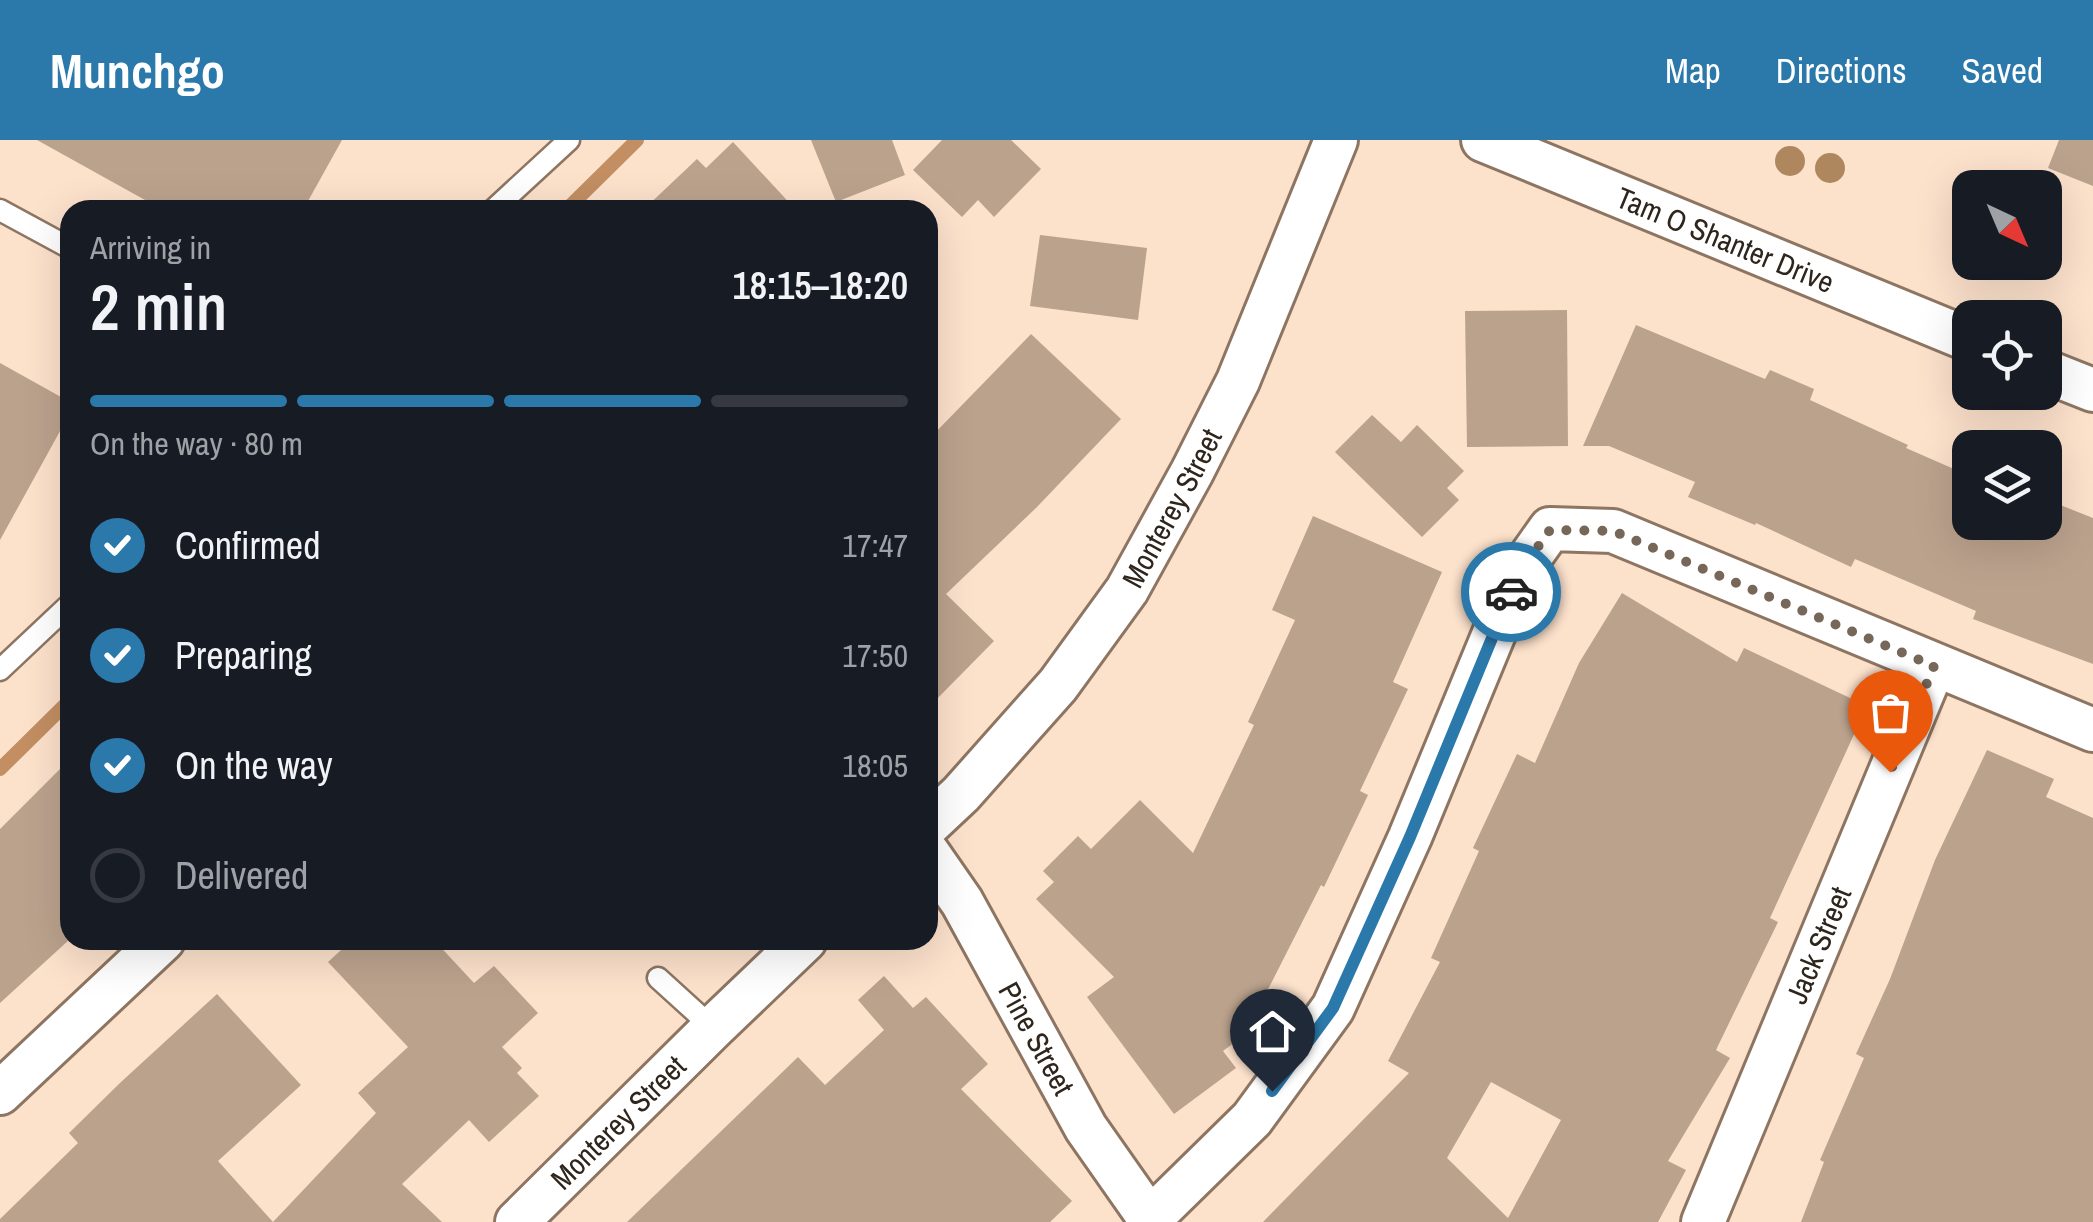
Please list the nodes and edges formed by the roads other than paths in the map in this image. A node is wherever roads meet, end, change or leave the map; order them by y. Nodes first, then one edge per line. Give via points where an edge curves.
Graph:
1 (569, 140) edge
2 (1336, 140) edge
3 (1483, 140) edge
4 (504, 200) edge
5 (0, 210) edge
6 (60, 243) edge
7 (1952, 333) edge
8 (2062, 378) edge
9 (2093, 390) edge
10 (60, 613) edge
11 (1934, 666) junction
12 (0, 670) edge
13 (2093, 730) edge
14 (938, 815) edge
15 (938, 867) edge
16 (152, 950) edge
17 (795, 950) edge
18 (658, 978) dead end
19 (713, 1028) junction
20 (0, 1093) edge
21 (1150, 1221) edge
22 (517, 1222) edge
23 (1704, 1222) edge

1 - 4 lane
2 - 14 street, Monterey Street via 1238,381 1127,590 1058,685
3 - 7 street, Tam O Shanter Drive
5 - 6 lane
8 - 9 street
10 - 12 lane
11 - 13 street
11 - 21 street via 1613,531 1550,530 1519,573 1333,1008 1252,1118
11 - 23 street, Jack Street
15 - 21 street, Pine Street via 1086,1128
16 - 20 street
17 - 19 street, Monterey Street
18 - 19 lane
19 - 22 street, Monterey Street

